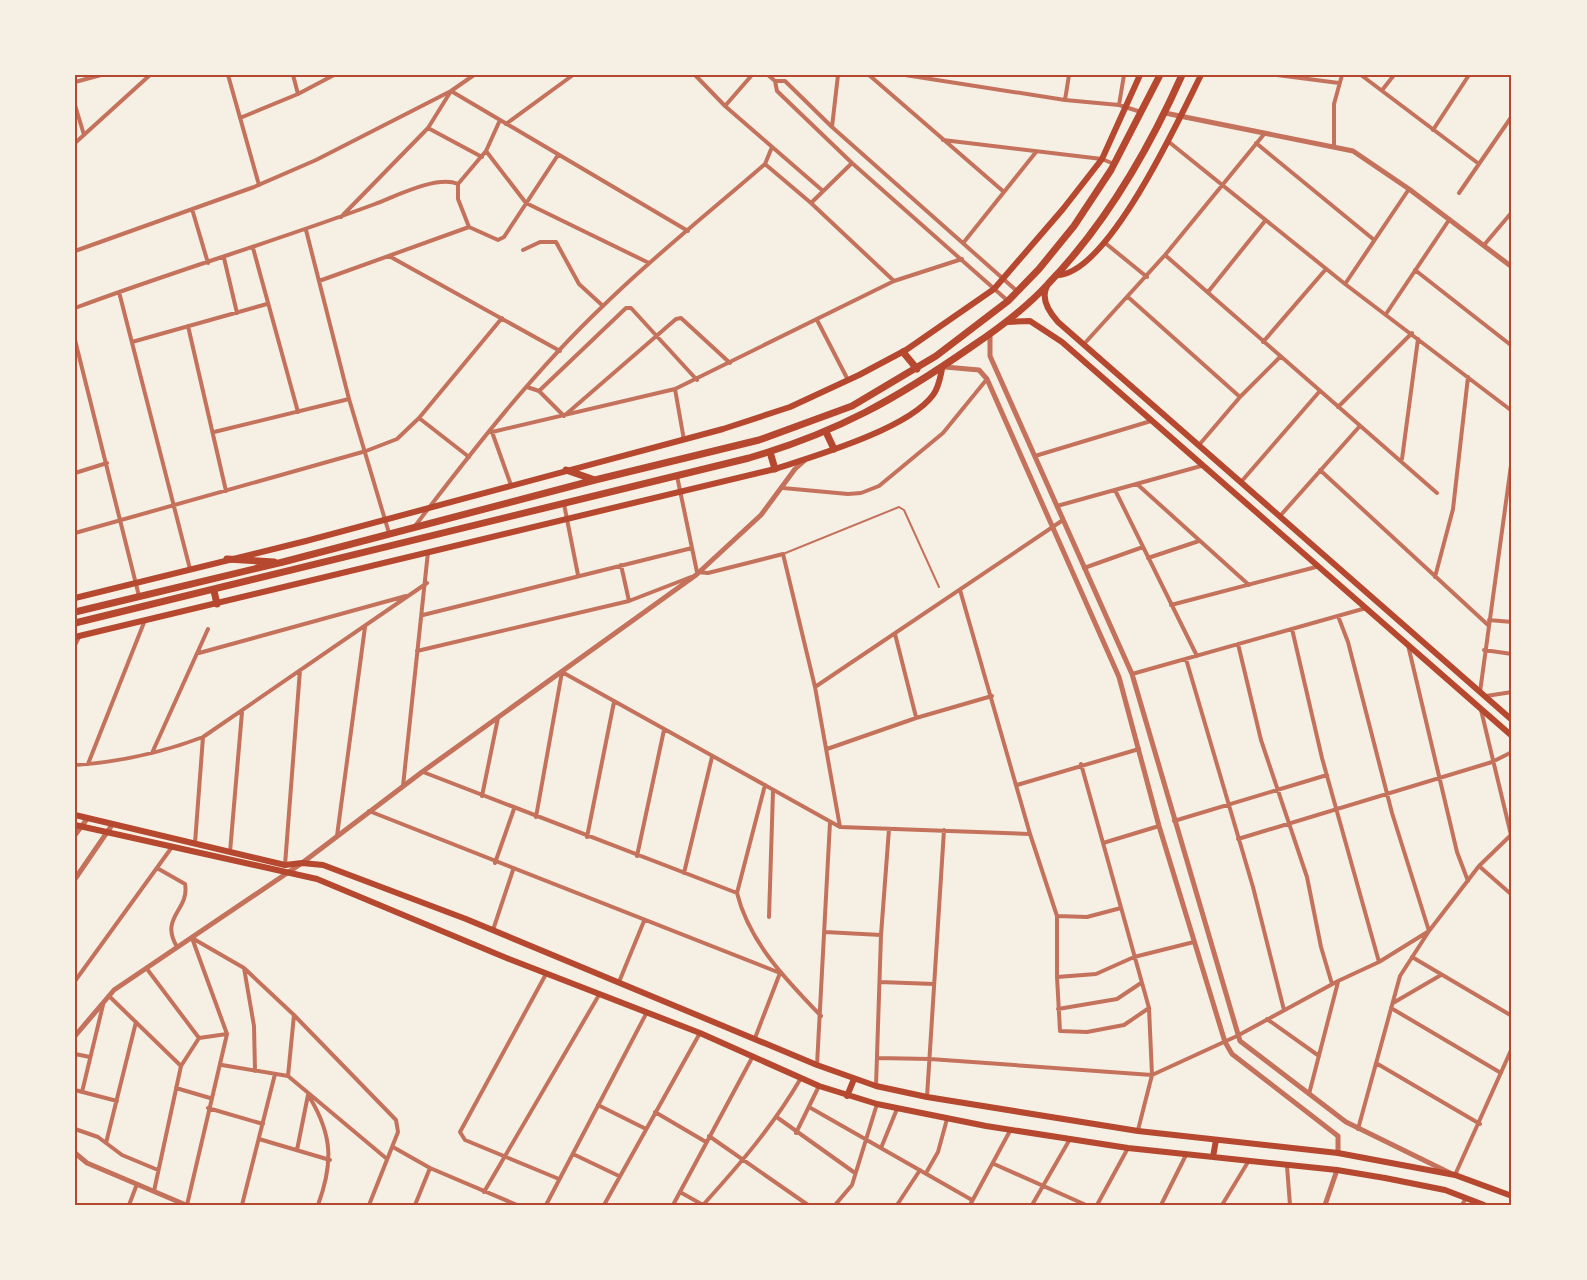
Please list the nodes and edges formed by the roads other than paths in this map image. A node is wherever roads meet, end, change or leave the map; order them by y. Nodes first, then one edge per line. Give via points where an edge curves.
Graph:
1 (101, 75) edge
2 (150, 75) edge
3 (228, 75) edge
4 (293, 75) edge
5 (334, 75) edge
6 (474, 75) edge
7 (573, 75) edge
8 (695, 75) edge
9 (752, 75) edge
10 (768, 75) edge
11 (778, 75) edge
12 (838, 75) edge
13 (869, 75) edge
14 (905, 75) edge
15 (1069, 75) edge
16 (1125, 75) edge
17 (1140, 75) edge
18 (1160, 75) edge
19 (1182, 75) edge
20 (1201, 75) edge
21 (1278, 75) edge
22 (1342, 75) edge
23 (1361, 75) edge
24 (1394, 75) edge
25 (1469, 75) edge
26 (775, 81) junction
27 (75, 82) edge
28 (1339, 83) junction
29 (1383, 89) junction
30 (451, 91) junction
31 (298, 94) junction
32 (1065, 100) junction
33 (75, 105) edge
34 (1119, 105) junction
35 (725, 106) junction
36 (1127, 107) junction
37 (1143, 112) junction
38 (1165, 114) junction
39 (1180, 117) junction
40 (1512, 117) edge
41 (240, 118) junction
42 (500, 120) junction
43 (506, 124) junction
44 (832, 127) junction
45 (428, 128) junction
46 (1432, 130) junction
47 (1265, 133) junction
48 (84, 135) junction
49 (943, 140) junction
50 (1169, 141) junction
51 (75, 143) edge
52 (1256, 143) junction
53 (1334, 145) junction
54 (772, 147) junction
55 (486, 151) junction
56 (1036, 151) junction
57 (558, 154) junction
58 (482, 157) junction
59 (1102, 159) junction
60 (852, 163) junction
61 (765, 164) junction
62 (1115, 164) junction
63 (1479, 164) junction
64 (458, 184) junction
65 (259, 185) junction
66 (1221, 185) junction
67 (1409, 189) junction
68 (824, 191) junction
69 (1004, 192) junction
70 (1459, 193) dead end
71 (526, 203) junction
72 (811, 203) junction
73 (192, 209) junction
74 (1512, 212) edge
75 (341, 217) junction
76 (1449, 219) junction
77 (1265, 221) junction
78 (469, 227) junction
79 (306, 230) junction
80 (688, 231) junction
81 (1373, 240) junction
82 (964, 242) junction
83 (1104, 242) junction
84 (1484, 245) junction
85 (253, 248) junction
86 (523, 250) dead end
87 (75, 251) edge
88 (1165, 255) junction
89 (389, 256) junction
90 (224, 258) junction
91 (962, 259) junction
92 (208, 263) junction
93 (649, 263) junction
94 (1512, 267) edge
95 (1326, 269) junction
96 (1415, 270) junction
97 (1056, 275) junction
98 (1147, 277) junction
99 (1004, 279) junction
100 (319, 281) junction
101 (894, 281) junction
102 (1345, 284) junction
103 (1047, 285) junction
104 (994, 289) junction
105 (119, 292) junction
106 (1018, 292) junction
107 (1208, 292) junction
108 (1128, 297) junction
109 (1008, 301) junction
110 (267, 304) junction
111 (603, 306) junction
112 (75, 309) edge
113 (237, 313) junction
114 (1386, 314) junction
115 (502, 318) junction
116 (817, 320) junction
117 (1004, 323) junction
118 (188, 326) junction
119 (1412, 333) junction
120 (990, 335) junction
121 (658, 336) junction
122 (1418, 339) junction
123 (75, 340) edge
124 (132, 342) junction
125 (1263, 342) junction
126 (1084, 344) junction
127 (1512, 345) edge
128 (560, 351) junction
129 (903, 352) junction
130 (1280, 357) junction
131 (730, 363) junction
132 (943, 368) junction
133 (917, 369) junction
134 (1468, 377) junction
135 (987, 379) junction
136 (697, 380) junction
137 (848, 380) junction
138 (527, 387) junction
139 (675, 389) junction
140 (539, 391) junction
141 (1319, 392) junction
142 (1240, 397) junction
143 (349, 399) junction
144 (1154, 406) junction
145 (1338, 407) junction
146 (1512, 411) edge
147 (298, 412) junction
148 (1145, 414) junction
149 (564, 416) junction
150 (419, 418) junction
151 (1153, 421) junction
152 (1359, 427) junction
153 (214, 432) junction
154 (492, 432) junction
155 (826, 432) junction
156 (780, 434) junction
157 (684, 440) junction
158 (759, 440) junction
159 (1199, 445) junction
160 (784, 448) junction
161 (834, 449) junction
162 (366, 451) junction
163 (767, 453) junction
164 (1034, 456) junction
165 (469, 457) junction
166 (1512, 458) edge
167 (807, 459) junction
168 (1402, 460) junction
169 (107, 463) junction
170 (1201, 466) junction
171 (775, 469) junction
172 (566, 470) junction
173 (1320, 470) junction
174 (75, 473) edge
175 (677, 476) junction
176 (595, 480) junction
177 (1241, 482) junction
178 (1137, 484) junction
179 (511, 485) junction
180 (783, 488) junction
181 (1115, 490) junction
182 (226, 491) junction
183 (680, 492) junction
184 (1437, 493) dead end
185 (1255, 494) junction
186 (1243, 503) junction
187 (564, 504) junction
188 (175, 505) junction
189 (1057, 506) junction
190 (430, 507) junction
191 (1280, 516) junction
192 (384, 520) junction
193 (567, 520) junction
194 (1063, 520) junction
195 (121, 521) junction
196 (415, 526) junction
197 (1053, 527) junction
198 (75, 533) edge
199 (389, 534) junction
200 (1200, 541) junction
201 (1143, 547) junction
202 (692, 548) junction
203 (428, 552) junction
204 (783, 554) junction
205 (1148, 558) junction
206 (227, 559) junction
207 (282, 562) junction
208 (621, 565) junction
209 (1316, 567) junction
210 (190, 568) junction
211 (1084, 568) junction
212 (697, 574) junction
213 (578, 575) junction
214 (1435, 577) junction
215 (136, 583) junction
216 (427, 583) junction
217 (1249, 585) junction
218 (939, 587) dead end
219 (960, 590) junction
220 (214, 591) junction
221 (411, 594) junction
222 (140, 597) junction
223 (75, 598) edge
224 (629, 601) junction
225 (217, 604) junction
226 (1171, 605) junction
227 (1366, 608) junction
228 (75, 612) edge
229 (423, 615) junction
230 (1338, 616) junction
231 (91, 619) junction
232 (146, 620) junction
233 (1512, 622) edge
234 (75, 623) edge
235 (1488, 623) junction
236 (365, 626) junction
237 (208, 629) dead end
238 (1292, 629) junction
239 (76, 634) edge
240 (895, 634) junction
241 (1238, 644) junction
242 (1408, 644) junction
243 (75, 645) edge
244 (1484, 650) junction
245 (417, 651) junction
246 (198, 653) junction
247 (1512, 654) edge
248 (1197, 656) junction
249 (1186, 659) junction
250 (300, 670) junction
251 (561, 672) junction
252 (1132, 674) junction
253 (815, 687) junction
254 (1512, 692) edge
255 (1482, 694) junction
256 (992, 696) junction
257 (614, 702) junction
258 (1480, 709) junction
259 (242, 711) junction
260 (498, 717) junction
261 (916, 718) junction
262 (1512, 720) edge
263 (664, 730) junction
264 (1512, 736) edge
265 (203, 737) junction
266 (827, 749) junction
267 (1138, 749) junction
268 (1512, 752) edge
269 (151, 754) junction
270 (712, 757) junction
271 (1492, 762) junction
272 (88, 764) junction
273 (1081, 764) junction
274 (75, 765) edge
275 (422, 772) junction
276 (1327, 775) junction
277 (1441, 779) junction
278 (1017, 784) junction
279 (765, 785) junction
280 (403, 786) junction
281 (1276, 789) junction
282 (773, 791) junction
283 (1387, 794) junction
284 (482, 796) junction
285 (1227, 805) junction
286 (514, 809) junction
287 (1336, 809) junction
288 (369, 812) junction
289 (75, 815) edge
290 (536, 817) junction
291 (87, 819) junction
292 (1173, 821) junction
293 (830, 822) junction
294 (1288, 824) junction
295 (112, 825) junction
296 (78, 826) edge
297 (1159, 826) junction
298 (840, 827) junction
299 (889, 829) junction
300 (944, 830) junction
301 (108, 833) junction
302 (1030, 834) junction
303 (1511, 834) edge
304 (75, 835) edge
305 (337, 836) junction
306 (587, 837) junction
307 (1238, 839) junction
308 (1103, 843) junction
309 (195, 844) junction
310 (172, 847) junction
311 (230, 852) junction
312 (637, 856) junction
313 (302, 863) junction
314 (495, 863) junction
315 (1479, 866) junction
316 (157, 868) junction
317 (285, 869) junction
318 (513, 870) junction
319 (684, 873) junction
320 (75, 879) edge
321 (1468, 881) junction
322 (737, 893) junction
323 (1512, 895) edge
324 (1121, 908) junction
325 (1058, 916) junction
326 (769, 917) dead end
327 (644, 921) junction
328 (493, 930) junction
329 (1429, 931) junction
330 (825, 932) junction
331 (881, 935) junction
332 (192, 938) junction
333 (1195, 942) junction
334 (178, 948) junction
335 (1134, 957) junction
336 (1412, 957) junction
337 (1379, 962) junction
338 (244, 968) junction
339 (147, 969) junction
340 (546, 973) junction
341 (780, 973) junction
342 (77, 974) edge
343 (1442, 974) junction
344 (1057, 977) junction
345 (75, 981) edge
346 (1338, 981) junction
347 (619, 982) junction
348 (880, 982) junction
349 (1141, 983) junction
350 (934, 984) junction
351 (1332, 984) junction
352 (600, 994) junction
353 (110, 996) junction
354 (103, 1003) junction
355 (1392, 1006) junction
356 (1149, 1008) junction
357 (1058, 1009) junction
358 (1284, 1010) junction
359 (646, 1012) junction
360 (294, 1014) junction
361 (1511, 1014) edge
362 (821, 1016) junction
363 (1267, 1019) junction
364 (136, 1022) junction
365 (700, 1033) junction
366 (227, 1034) junction
367 (75, 1036) edge
368 (1237, 1036) junction
369 (199, 1038) junction
370 (755, 1038) junction
371 (1225, 1042) junction
372 (1512, 1048) edge
373 (75, 1054) edge
374 (753, 1056) junction
375 (1319, 1056) junction
376 (90, 1057) junction
377 (878, 1058) junction
378 (930, 1059) junction
379 (1376, 1063) junction
380 (222, 1065) junction
381 (817, 1065) junction
382 (181, 1066) junction
383 (255, 1071) junction
384 (1502, 1073) junction
385 (275, 1074) junction
386 (1152, 1075) junction
387 (288, 1076) junction
388 (801, 1078) junction
389 (854, 1079) junction
390 (819, 1086) junction
391 (876, 1086) junction
392 (176, 1088) junction
393 (75, 1090) edge
394 (82, 1092) junction
395 (1309, 1094) junction
396 (308, 1095) junction
397 (848, 1096) junction
398 (927, 1097) junction
399 (210, 1098) junction
400 (117, 1101) junction
401 (877, 1104) junction
402 (598, 1105) junction
403 (809, 1107) junction
404 (208, 1108) junction
405 (897, 1108) junction
406 (655, 1112) junction
407 (778, 1118) junction
408 (947, 1118) junction
409 (263, 1124) junction
410 (1480, 1124) junction
411 (75, 1129) edge
412 (646, 1129) junction
413 (1011, 1129) junction
414 (1358, 1129) junction
415 (1138, 1131) junction
416 (796, 1133) junction
417 (709, 1136) junction
418 (259, 1139) junction
419 (1070, 1139) junction
420 (866, 1140) junction
421 (1216, 1140) junction
422 (706, 1142) junction
423 (106, 1143) junction
424 (393, 1147) junction
425 (881, 1148) junction
426 (1128, 1148) junction
427 (297, 1150) junction
428 (75, 1153) edge
429 (573, 1154) junction
430 (1187, 1154) junction
431 (1338, 1154) junction
432 (506, 1155) junction
433 (1213, 1157) junction
434 (387, 1159) junction
435 (744, 1159) junction
436 (330, 1160) junction
437 (1248, 1162) junction
438 (994, 1164) junction
439 (1287, 1166) junction
440 (430, 1168) junction
441 (158, 1170) junction
442 (920, 1170) junction
443 (1337, 1170) junction
444 (855, 1173) junction
445 (926, 1173) junction
446 (1455, 1175) junction
447 (620, 1176) junction
448 (560, 1179) junction
449 (137, 1184) junction
450 (1042, 1186) junction
451 (154, 1191) junction
452 (680, 1191) junction
453 (484, 1192) junction
454 (1511, 1194) edge
455 (1466, 1198) junction
456 (972, 1200) junction
457 (129, 1205) edge
458 (187, 1205) edge
459 (242, 1205) edge
460 (318, 1205) edge
461 (369, 1205) edge
462 (415, 1205) edge
463 (517, 1205) edge
464 (546, 1205) edge
465 (604, 1205) edge
466 (673, 1205) edge
467 (703, 1205) edge
468 (808, 1205) edge
469 (835, 1205) edge
470 (897, 1205) edge
471 (970, 1205) edge
472 (1032, 1205) edge
473 (1086, 1205) edge
474 (1097, 1205) edge
475 (1161, 1205) edge
476 (1222, 1205) edge
477 (1290, 1205) edge
478 (1325, 1205) edge
479 (1462, 1205) edge
480 (1484, 1205) edge

1 - 27 street
2 - 48 street
3 - 41 street
4 - 31 street
5 - 31 street
6 - 30 street
7 - 43 street
8 - 35 street
9 - 35 street
10 - 26 street
11 - 26 street
12 - 44 street
13 - 49 street
14 - 32 street
15 - 32 street
16 - 34 street
17 - 36 main road
18 - 37 highway
19 - 38 highway
20 - 39 main road
21 - 28 street
22 - 28 street
23 - 29 street
24 - 29 street
25 - 46 street
26 - 44 street via 784,81
26 - 60 street via 777,91
28 - 53 street via 1334,104
29 - 46 street
30 - 42 street
30 - 45 street
30 - 65 street
31 - 41 street
32 - 34 street
33 - 48 street
34 - 36 street
35 - 54 street
36 - 37 street
36 - 59 main road
37 - 62 highway
38 - 39 street
38 - 97 highway via 1092,233
39 - 47 street
39 - 50 main road
40 - 63 street
41 - 65 street
42 - 43 street
42 - 55 street
43 - 57 street
44 - 82 street
45 - 58 street
45 - 75 street
46 - 63 street
47 - 52 street
47 - 53 street
48 - 51 street
49 - 56 street
49 - 69 street
50 - 66 street
50 - 83 main road
52 - 66 street
52 - 81 street
53 - 67 street via 1353,151
54 - 61 street
54 - 68 street
55 - 58 street
55 - 71 street
56 - 59 street
56 - 69 street
57 - 71 street
57 - 80 street
58 - 64 street
59 - 62 street
59 - 99 main road
60 - 68 street
60 - 91 street
61 - 72 street
61 - 80 street
62 - 106 highway via 1074,226
63 - 70 street
64 - 75 street via 440,182
64 - 78 street
65 - 73 street
66 - 77 street
66 - 88 street
67 - 76 street
67 - 81 street
68 - 72 street
69 - 82 street
71 - 78 street via 498,240
71 - 93 street
72 - 101 street
73 - 87 street
73 - 92 street
74 - 84 street
75 - 79 street
76 - 84 street
76 - 96 street
77 - 95 street
77 - 107 street
78 - 89 street
79 - 85 street
79 - 100 street
80 - 93 street
81 - 102 street
82 - 99 street
83 - 97 main road via 1078,270
83 - 98 street
84 - 94 street
85 - 90 street
85 - 110 street
86 - 111 street via 540,242 556,242 579,284
88 - 98 street
88 - 107 street
89 - 100 street
89 - 115 street
90 - 92 street
90 - 113 street
91 - 101 street
91 - 104 street
92 - 105 street
93 - 111 street
95 - 102 street
95 - 125 street
96 - 114 street
96 - 127 street
97 - 103 highway
98 - 108 street
99 - 104 main road
99 - 106 street
100 - 143 street
101 - 116 street
102 - 114 street
103 - 117 highway
103 - 126 main road via 1044,297 1049,311
104 - 109 street
104 - 129 main road
105 - 112 street
105 - 124 street
106 - 109 highway
107 - 125 street
108 - 126 street
108 - 142 street
109 - 133 highway
110 - 113 street
110 - 147 street
111 - 128 street
113 - 118 street
114 - 119 street
115 - 128 street
115 - 150 street
116 - 131 street
116 - 137 street
117 - 120 highway
117 - 148 main road via 1023,320 1036,324
118 - 124 street
118 - 153 street
119 - 122 street
119 - 145 street
120 - 132 highway
120 - 164 street via 990,356
121 - 131 street via 676,319 685,319
121 - 136 street
121 - 140 street via 631,308 626,308
121 - 149 street
122 - 134 street
122 - 168 street
123 - 169 street
124 - 188 street
125 - 130 street
126 - 144 main road
128 - 138 street
129 - 133 highway
129 - 137 main road
130 - 141 street
130 - 142 street
131 - 136 street
132 - 135 street via 979,370
132 - 155 highway via 883,405
132 - 161 main road via 933,394 924,404 874,433
133 - 156 highway via 852,406
134 - 146 street
134 - 214 street via 1453,509
135 - 180 street via 944,433 879,486 848,494
135 - 197 street
136 - 139 street
137 - 157 main road via 766,416
138 - 140 street
138 - 154 street
139 - 149 street
139 - 157 street
140 - 149 street
141 - 145 street
141 - 177 street
142 - 159 street
143 - 147 street
143 - 162 street
144 - 148 main road via 1147,407
144 - 159 main road
145 - 152 street
147 - 153 street
148 - 151 main road
149 - 154 street
150 - 162 street via 397,439
150 - 165 street
151 - 164 street
151 - 170 main road
152 - 168 street
152 - 173 street
153 - 182 street
154 - 165 street
154 - 179 street
155 - 160 highway
155 - 161 highway
156 - 158 highway
156 - 160 highway
157 - 172 main road
158 - 163 highway
158 - 176 highway
159 - 177 main road
160 - 163 highway
161 - 167 main road
162 - 182 street
162 - 192 street
163 - 171 highway
163 - 175 highway
164 - 189 street
165 - 190 street
166 - 235 street
167 - 171 main road
167 - 180 street
168 - 184 street
169 - 174 street
169 - 195 street
170 - 178 street
170 - 186 main road
171 - 183 main road
172 - 176 highway
172 - 179 main road
173 - 191 street
173 - 214 street
175 - 183 street
175 - 187 highway
176 - 196 highway
177 - 185 main road
178 - 181 street
178 - 200 street
179 - 190 main road
180 - 212 street via 761,515
181 - 189 street
181 - 201 street
182 - 188 street
183 - 193 main road
183 - 202 street
185 - 186 main road via 1252,501
185 - 191 main road
186 - 209 main road
187 - 193 street
187 - 220 highway
188 - 195 street
188 - 210 street
189 - 194 street
190 - 192 main road
190 - 196 street
191 - 255 main road
192 - 199 street
192 - 206 main road
193 - 203 main road
193 - 213 street
194 - 197 street
194 - 211 street
195 - 198 street
195 - 215 street
196 - 199 highway
197 - 219 street
197 - 267 street via 1119,677
199 - 207 highway
200 - 205 street
200 - 217 street
201 - 205 street
201 - 211 street
202 - 208 street
202 - 212 street
203 - 216 street
203 - 225 main road
204 - 212 street
204 - 218 lane via 899,507 904,510
204 - 253 street
205 - 226 street
206 - 207 highway
206 - 210 main road
207 - 222 highway
208 - 213 street
208 - 224 street
209 - 217 street
209 - 227 main road
210 - 215 main road
211 - 252 street
212 - 224 street
212 - 251 street
213 - 229 street
214 - 235 street
215 - 222 street
215 - 223 main road
216 - 221 street
216 - 229 street
217 - 226 street
219 - 240 street
219 - 256 street
220 - 225 highway
220 - 231 highway
221 - 236 street
221 - 246 street
222 - 228 highway
224 - 245 street
225 - 232 main road
226 - 248 street
227 - 230 street
227 - 242 main road
229 - 245 street
230 - 238 street
230 - 283 street
231 - 234 highway
231 - 239 highway
232 - 239 main road
232 - 272 street
233 - 235 street
235 - 244 street
236 - 250 street
236 - 305 street
237 - 246 street
238 - 241 street
238 - 276 street
239 - 243 street
240 - 253 street
240 - 261 street
241 - 248 street
241 - 281 street
242 - 258 main road
242 - 277 street
244 - 247 street
244 - 255 street
245 - 280 street
246 - 269 street
248 - 249 street
249 - 252 street
249 - 285 street
250 - 259 street
250 - 317 street
251 - 257 street
251 - 260 street
251 - 290 street
252 - 292 street
253 - 266 street
254 - 255 street
255 - 262 main road
256 - 261 street
256 - 278 street
257 - 263 street
257 - 306 street
258 - 264 main road
258 - 271 street
259 - 265 street
259 - 311 street
260 - 275 street
260 - 284 street
261 - 266 street
263 - 270 street
263 - 312 street
265 - 269 street
265 - 309 street
266 - 298 street
267 - 273 street
267 - 297 street
268 - 271 street
269 - 272 street
270 - 279 street
270 - 319 street
271 - 277 street
271 - 303 street
272 - 274 street
273 - 278 street
273 - 308 street
275 - 280 street
275 - 284 street
276 - 281 street
276 - 287 street
277 - 283 street
277 - 321 street via 1457,852
278 - 302 street
279 - 282 street
279 - 322 street
280 - 288 street
281 - 285 street
281 - 294 street
282 - 293 street
282 - 326 street
283 - 287 street
283 - 329 street
284 - 286 street
285 - 292 street
285 - 307 street
286 - 290 street
286 - 314 street
287 - 294 street
287 - 337 street
288 - 305 street
288 - 314 street
289 - 291 main road
290 - 306 street
291 - 295 main road
291 - 296 street
292 - 368 street
293 - 298 street
293 - 330 street
294 - 307 street
294 - 351 street via 1307,877
295 - 301 street
295 - 309 main road
296 - 301 main road
296 - 304 street
297 - 308 street
297 - 333 street
298 - 299 street
299 - 300 street
299 - 331 street
300 - 302 street
300 - 350 street
301 - 310 main road
301 - 320 street
302 - 325 street
303 - 315 street
305 - 313 street
306 - 312 street
307 - 358 street
308 - 324 street
309 - 311 main road
310 - 316 street
310 - 317 main road
311 - 317 main road
312 - 319 street
313 - 317 main road
313 - 328 main road via 323,865
314 - 318 street
315 - 321 street
315 - 323 street
316 - 334 street via 185,884 185,895 171,924 171,937
316 - 342 street
317 - 332 street
317 - 340 main road
318 - 327 street
318 - 328 street
319 - 322 street
321 - 329 street
322 - 341 street via 756,937
324 - 325 street via 1087,917
324 - 335 street
325 - 344 street
327 - 341 street
327 - 347 street
328 - 347 main road
329 - 336 street
329 - 337 street
330 - 331 street
330 - 362 street
331 - 348 street
332 - 334 street
332 - 338 street
332 - 366 street
333 - 335 street
333 - 371 street
334 - 339 street
335 - 344 street via 1096,974
335 - 349 street
336 - 343 street
336 - 355 street via 1400,976
337 - 346 street
338 - 360 street
338 - 383 street via 254,1026
339 - 353 street
339 - 369 street
340 - 352 main road
340 - 432 street via 460,1128 465,1140
341 - 362 street
341 - 370 street
342 - 345 street
343 - 355 street
343 - 361 street
344 - 357 street
346 - 351 street
346 - 375 street
347 - 370 main road
348 - 350 street
348 - 377 street
349 - 356 street
349 - 357 street via 1117,999
350 - 378 street
351 - 358 street
352 - 359 main road
352 - 432 street
353 - 354 street
353 - 364 street
354 - 367 street
354 - 376 street
355 - 379 street
355 - 384 street
356 - 357 street via 1124,1025 1087,1032 1060,1031
356 - 386 street
358 - 363 street
359 - 365 main road
359 - 402 street
360 - 387 street
360 - 424 street via 392,1117 398,1128
362 - 381 street
363 - 368 street
363 - 375 street
364 - 382 street
364 - 400 street
365 - 374 main road
365 - 406 street
366 - 369 street
366 - 380 street
368 - 371 street
368 - 395 street
369 - 382 street
370 - 381 main road
371 - 386 street
371 - 431 street via 1232,1054 1334,1131 1338,1136
372 - 384 street
373 - 376 street
374 - 388 main road
374 - 417 street
375 - 395 street
376 - 394 street
377 - 378 street
377 - 391 street
378 - 386 street
378 - 398 street
379 - 410 street
379 - 414 street
380 - 383 street
380 - 399 street
381 - 389 main road
382 - 392 street
383 - 385 street
384 - 410 street
385 - 387 street
385 - 409 street
386 - 415 street
387 - 396 street
388 - 390 main road
388 - 407 street
389 - 391 main road
389 - 397 main road
390 - 397 main road
390 - 403 street
391 - 398 main road
392 - 399 street
392 - 441 street
393 - 394 street
394 - 400 street
395 - 414 street
396 - 427 street
396 - 434 street
396 - 436 street via 321,1116
397 - 401 main road
398 - 415 main road
399 - 404 street
400 - 423 street
401 - 405 main road
401 - 420 street
402 - 412 street
402 - 429 street
403 - 416 street
403 - 420 street
404 - 409 street
404 - 458 street
405 - 408 main road
405 - 425 street
406 - 412 street
406 - 422 street
407 - 416 street
407 - 435 street
408 - 413 main road
408 - 445 street via 938,1152
409 - 418 street
410 - 446 street
411 - 423 street
412 - 447 street
413 - 419 main road
413 - 438 street
414 - 446 street
415 - 421 main road
416 - 444 street
417 - 422 street
417 - 435 street
418 - 427 street
418 - 459 street
419 - 426 main road
419 - 450 street
420 - 425 street
420 - 444 street
421 - 431 main road
421 - 433 main road
422 - 452 street
423 - 441 street via 122,1155
424 - 434 street
424 - 440 street
425 - 442 street
426 - 430 main road
426 - 474 street
427 - 436 street
428 - 449 street via 87,1163
429 - 447 street
429 - 448 street
430 - 433 main road
430 - 475 street
431 - 446 main road
432 - 448 street
432 - 453 street
433 - 437 main road
434 - 461 street
435 - 467 street
435 - 468 street
436 - 460 street
437 - 439 main road
437 - 476 street
438 - 450 street
438 - 456 street
439 - 443 main road
439 - 477 street
440 - 453 street
440 - 462 street
441 - 451 street
442 - 445 street
442 - 470 street
443 - 455 main road via 1445,1190
443 - 478 street
444 - 469 street via 852,1185
445 - 456 street
446 - 454 main road
447 - 465 street
448 - 464 street
449 - 451 street
449 - 457 street
450 - 472 street
450 - 473 street
451 - 458 street
452 - 466 street
452 - 467 street
453 - 463 street
455 - 479 street
455 - 480 main road
456 - 471 street

